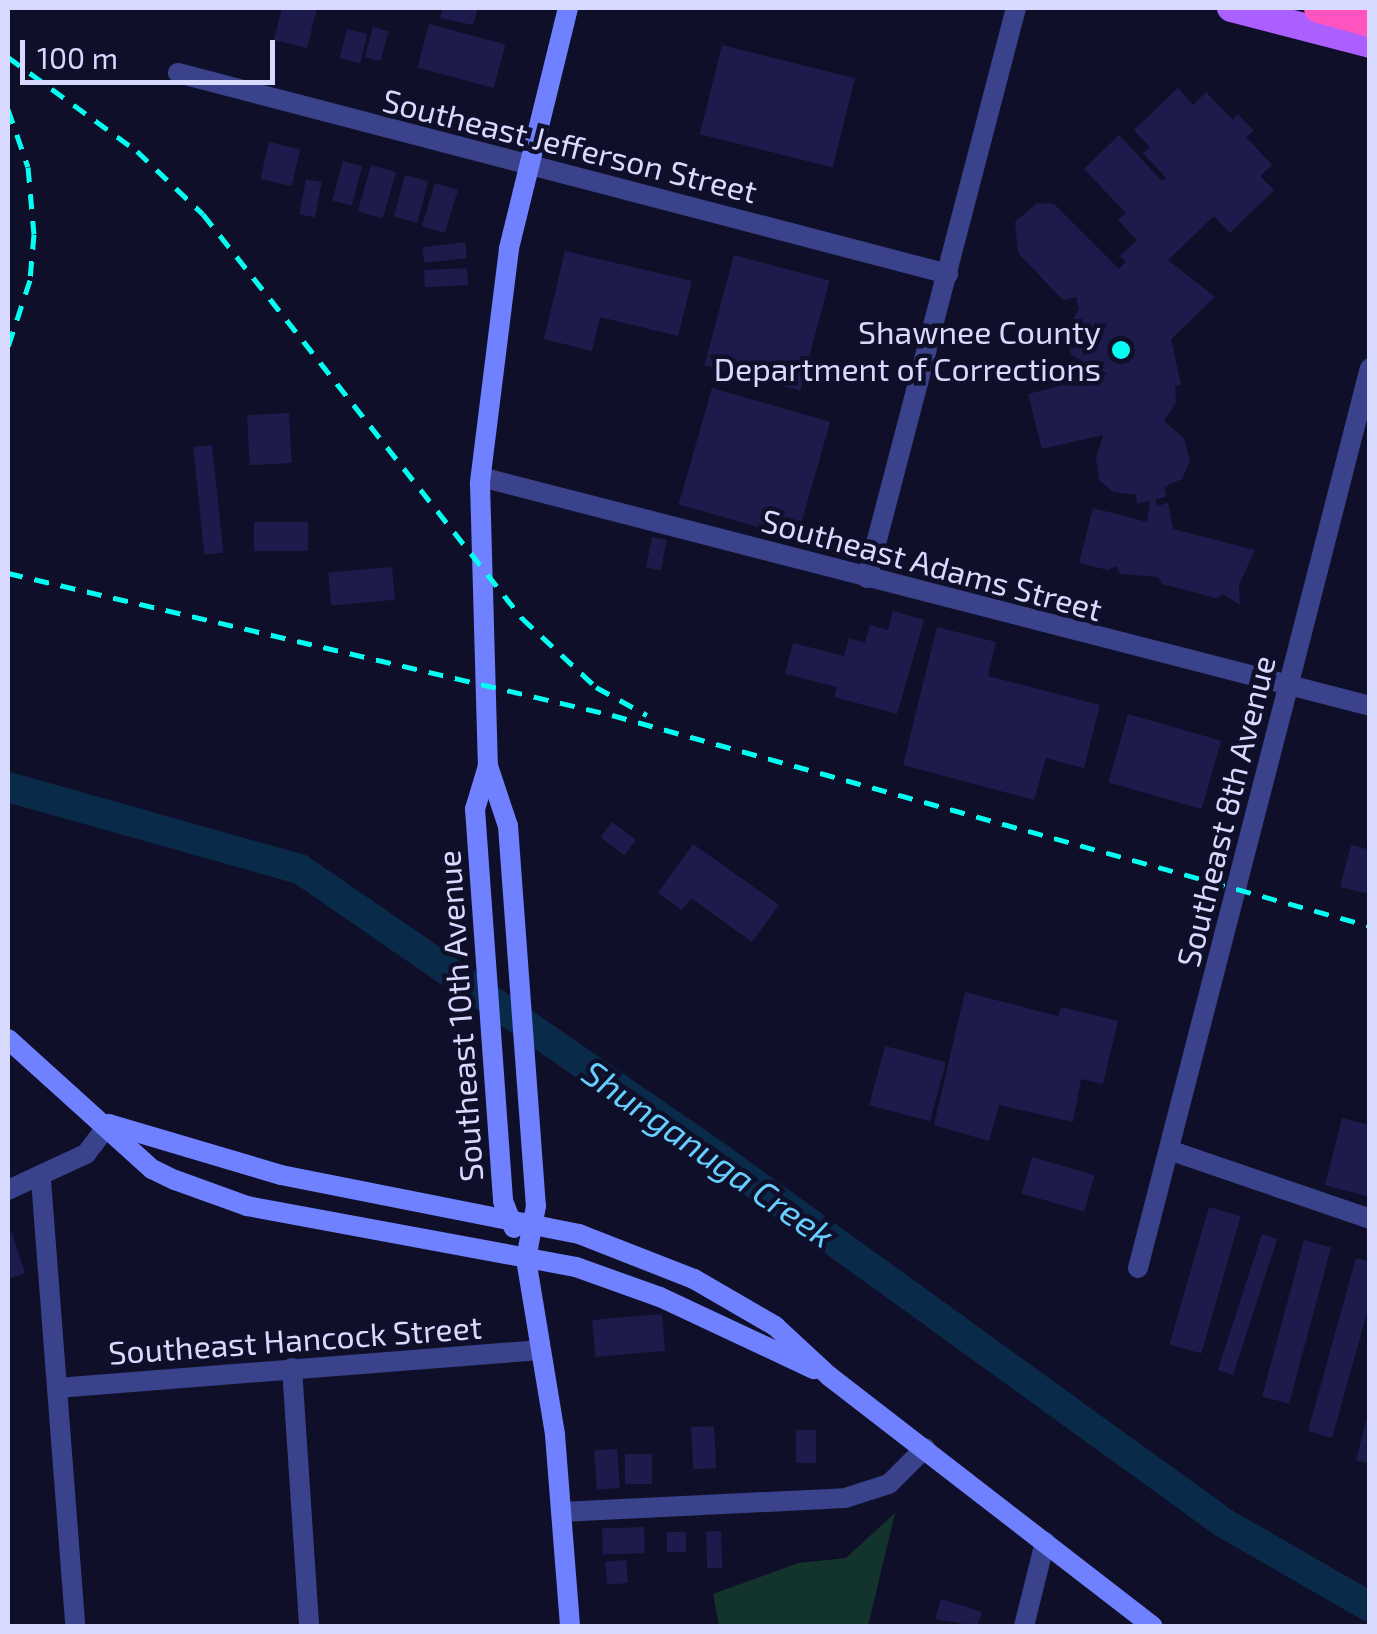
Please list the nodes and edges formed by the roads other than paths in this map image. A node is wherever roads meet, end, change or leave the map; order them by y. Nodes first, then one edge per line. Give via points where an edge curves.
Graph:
1 (568, 8) edge
2 (1016, 8) edge
3 (1231, 8) edge
4 (1320, 8) edge
5 (1370, 22) edge
6 (1370, 44) edge
7 (178, 73) dead end
8 (526, 166) junction
9 (948, 274) junction
10 (1368, 378) edge
11 (481, 477) junction
12 (867, 578) junction
13 (1288, 686) junction
14 (1370, 706) edge
15 (488, 766) junction
16 (8, 1039) edge
17 (109, 1124) junction
18 (1169, 1150) junction
19 (40, 1180) junction
20 (8, 1190) edge
21 (1370, 1219) edge
22 (511, 1221) junction
23 (533, 1225) junction
24 (526, 1259) junction
25 (1138, 1268) dead end
26 (538, 1350) junction
27 (292, 1368) junction
28 (830, 1376) junction
29 (56, 1388) junction
30 (925, 1448) junction
31 (562, 1512) junction
32 (1044, 1542) junction
33 (75, 1626) edge
34 (309, 1626) edge
35 (570, 1626) edge
36 (1024, 1626) edge
37 (1153, 1626) edge

1 - 8 main road, Southeast 10th Avenue
2 - 9 street
3 - 6 main road
4 - 5 highway
7 - 8 street, Southeast Jefferson Street
8 - 9 street, Southeast Jefferson Street
8 - 11 main road, Southeast 10th Avenue via 500,298
9 - 12 street
10 - 13 street, Southeast 8th Avenue
11 - 12 street, Southeast Adams Street
11 - 15 main road, Southeast 10th Avenue
12 - 13 street, Southeast Adams Street
13 - 14 street, Southeast Adams Street
13 - 18 street, Southeast 8th Avenue
15 - 22 main road, Southeast 10th Avenue via 475,810 503,1201
15 - 23 main road, Southeast 10th Avenue via 508,826
16 - 17 main road
17 - 19 street via 86,1154
17 - 22 main road via 281,1175
17 - 24 main road via 152,1169 222,1198
18 - 21 street
18 - 25 street, Southeast 8th Avenue
19 - 20 street
19 - 29 street
22 - 23 main road
22 - 24 main road, Southeast 10th Avenue
23 - 24 main road, Southeast 10th Avenue
23 - 28 main road via 579,1234 694,1279 775,1326
24 - 26 main road, Southeast 10th Avenue
24 - 28 main road via 660,1297
26 - 27 street, Southeast Hancock Street
26 - 31 main road, Southeast 10th Avenue
27 - 29 street, Southeast Hancock Street
27 - 34 street
28 - 30 main road
29 - 33 street
30 - 31 street via 890,1484 845,1498
30 - 32 main road
31 - 35 main road, Southeast 10th Avenue
32 - 36 street
32 - 37 main road

